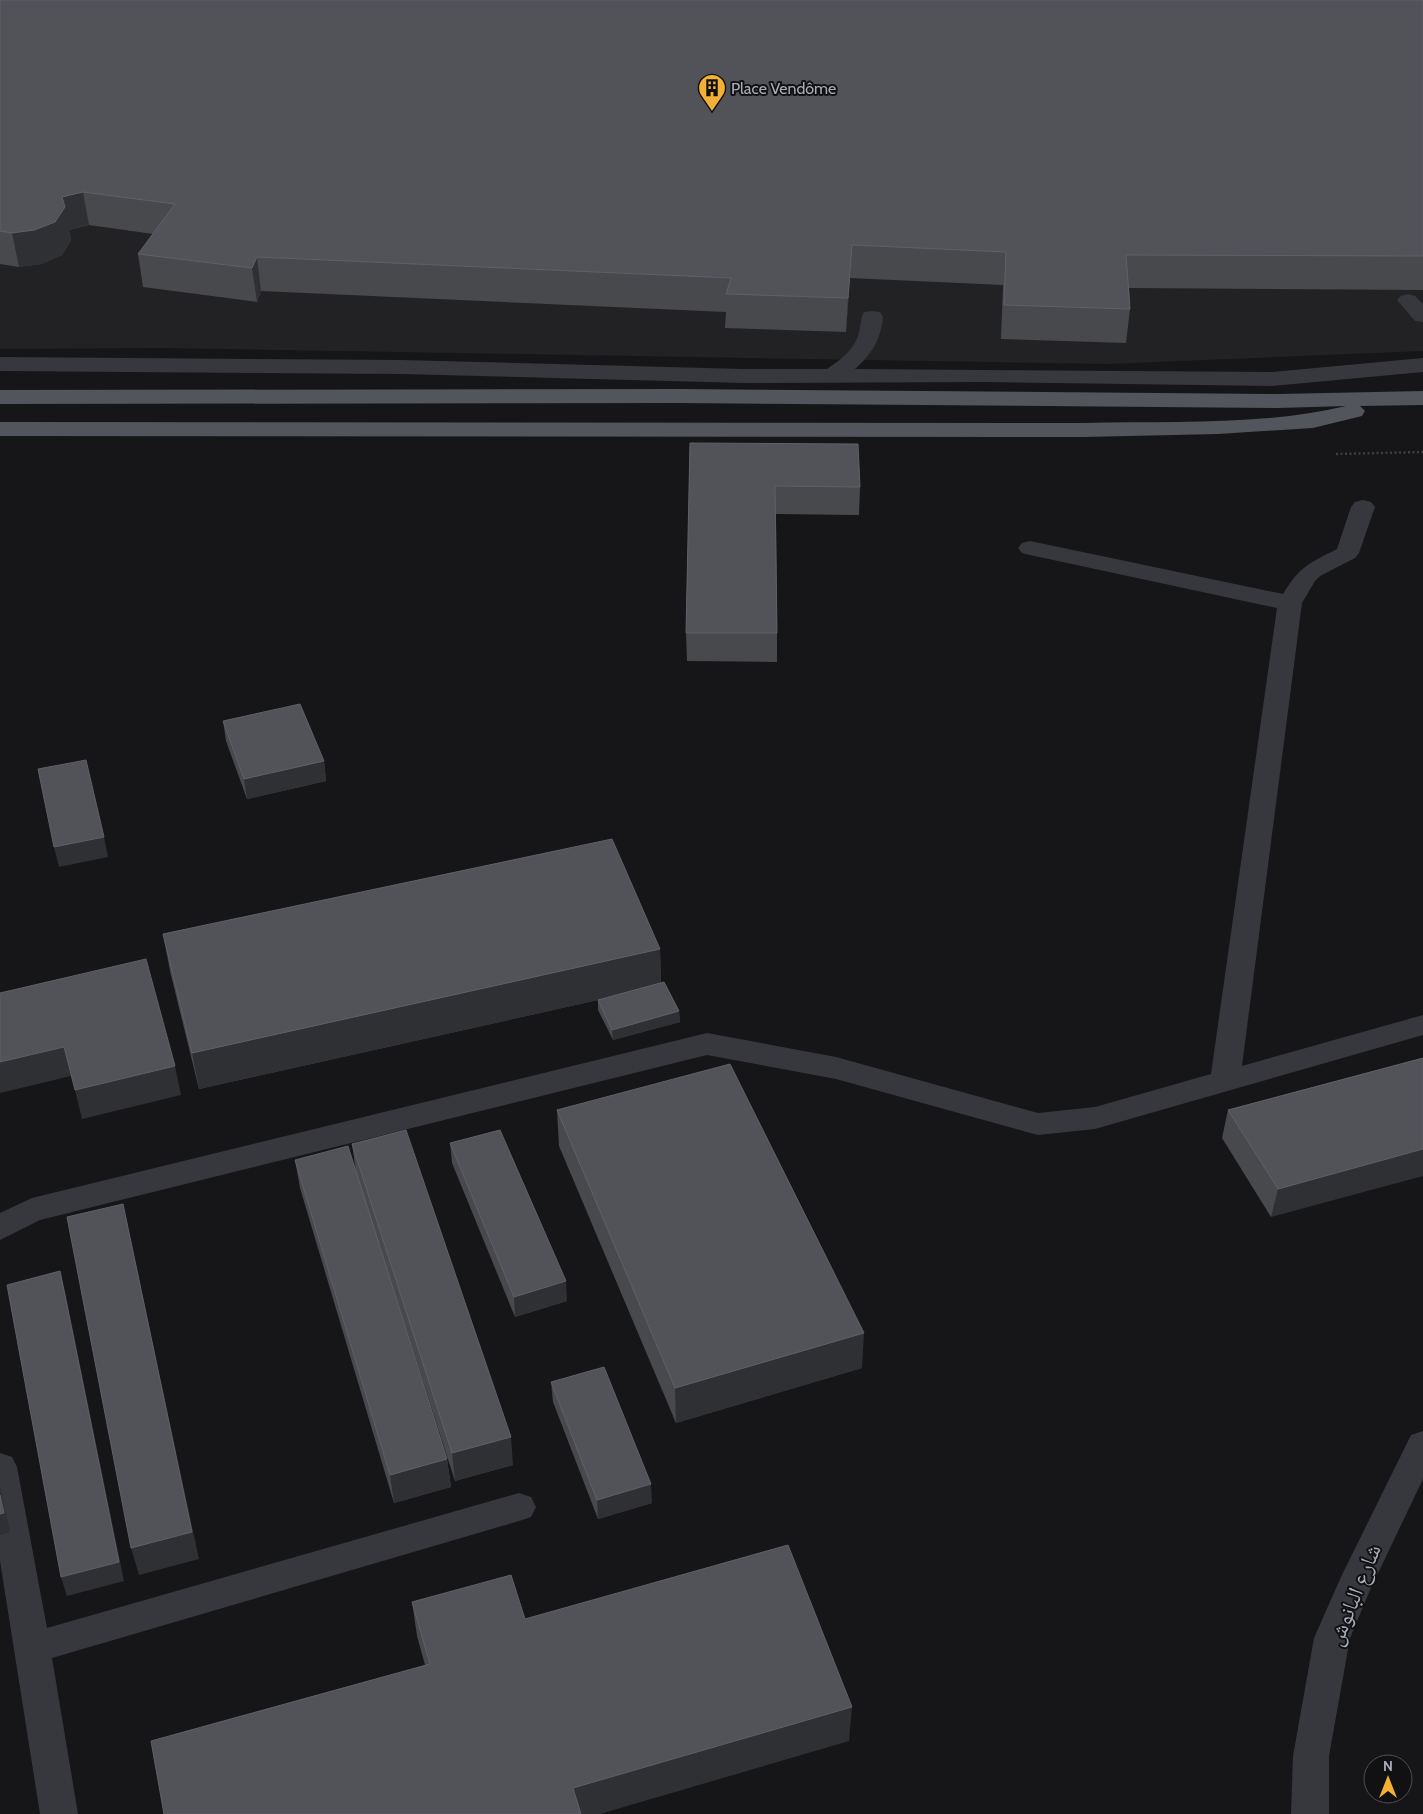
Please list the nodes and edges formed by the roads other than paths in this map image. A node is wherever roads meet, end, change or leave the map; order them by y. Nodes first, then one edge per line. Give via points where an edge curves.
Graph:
1 (1408, 300) edge
2 (1423, 316) edge
3 (872, 317) dead end
4 (0, 364) edge
5 (1423, 365) edge
6 (832, 376) junction
7 (1070, 377) junction
8 (1272, 379) junction
9 (0, 397) edge
10 (1423, 398) edge
11 (1075, 400) junction
12 (1278, 401) junction
13 (1370, 401) junction
14 (0, 429) edge
15 (1363, 506) dead end
16 (1030, 548) dead end
17 (1290, 603) junction
18 (1423, 1025) edge
19 (1225, 1081) junction
20 (0, 1228) edge
21 (1423, 1445) edge
22 (0, 1467) edge
23 (519, 1508) dead end
24 (33, 1648) junction
25 (60, 1814) edge
26 (1310, 1814) edge

1 - 2 street
3 - 6 street via 871,332 863,350
4 - 6 street via 401,367
5 - 8 street
6 - 7 street
7 - 8 street
7 - 11 main road
8 - 12 main road
9 - 11 main road via 679,396
10 - 13 main road
11 - 12 main road
12 - 13 main road
13 - 14 main road via 1350,413 1313,421 1113,430
15 - 17 street via 1347,553 1305,577
16 - 17 street
17 - 19 street
18 - 19 street
19 - 20 street via 1095,1118 1038,1124 836,1068 706,1044 32,1210
21 - 26 street, شارع البانوش via 1332,1638 1311,1756
22 - 24 street
23 - 24 street
24 - 25 street

